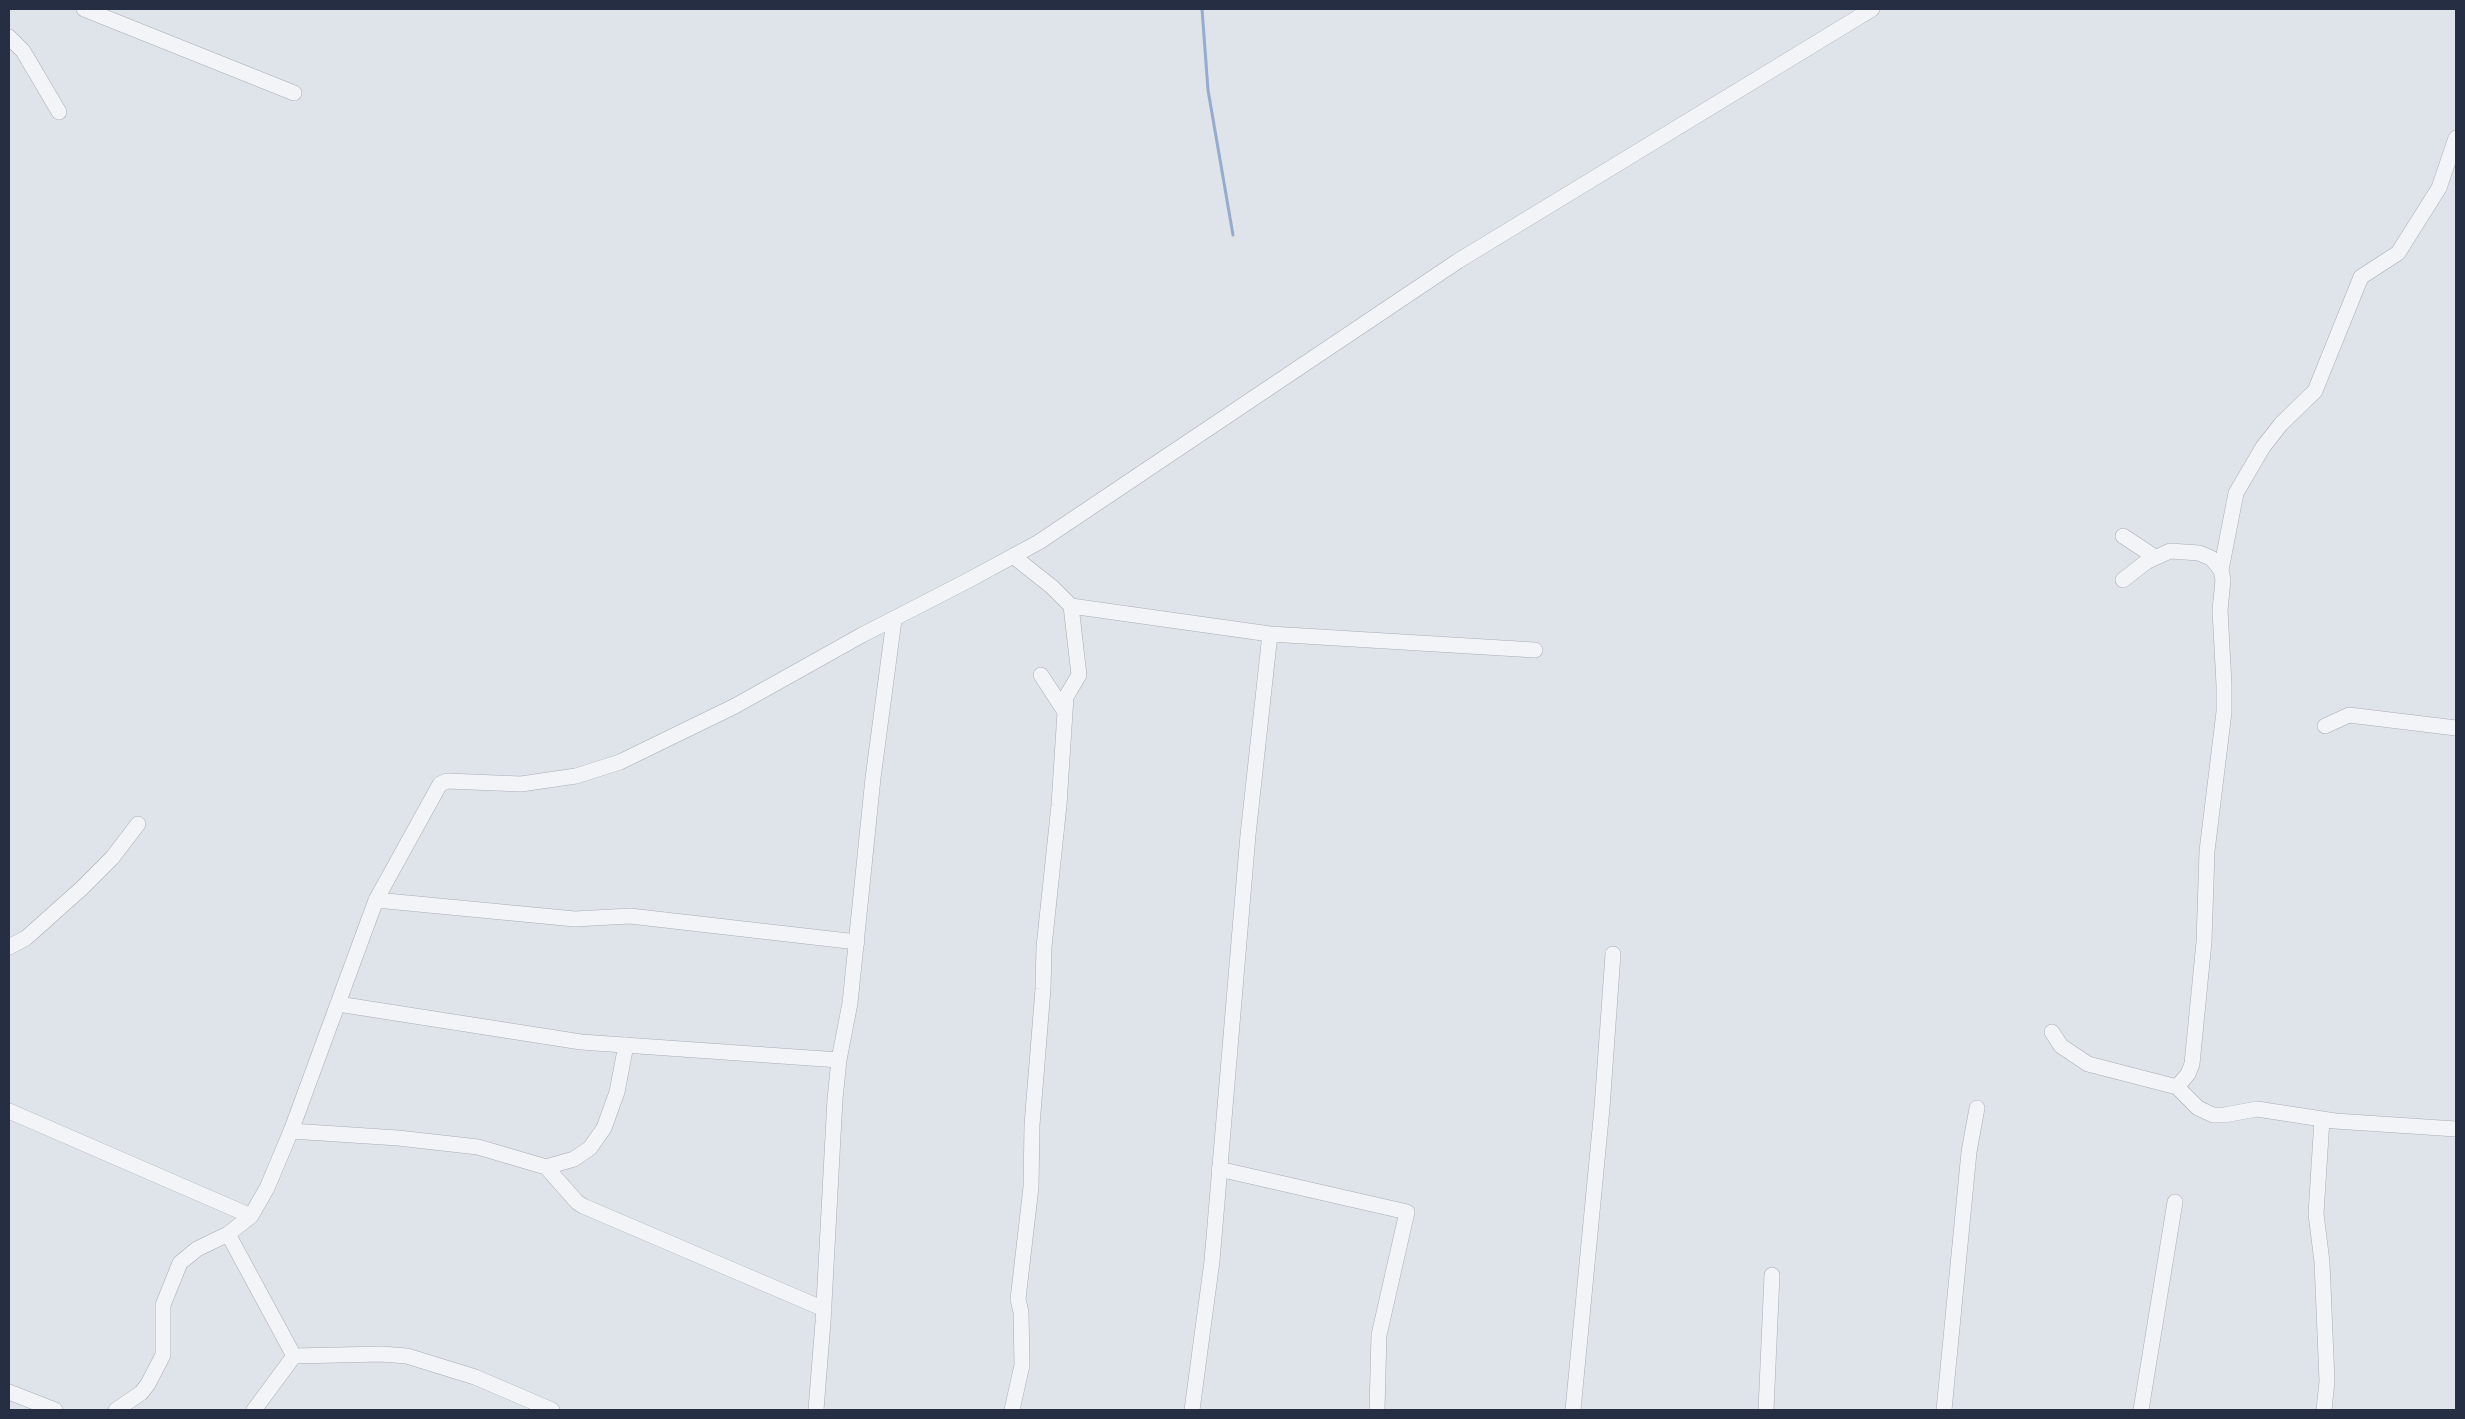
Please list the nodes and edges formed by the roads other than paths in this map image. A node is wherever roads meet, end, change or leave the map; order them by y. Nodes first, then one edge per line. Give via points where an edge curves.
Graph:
1 (84, 9) edge
2 (1872, 9) edge
3 (9, 37) edge
4 (294, 93) dead end
5 (59, 112) dead end
6 (2456, 138) edge
7 (2123, 536) dead end
8 (1013, 556) junction
9 (2155, 556) junction
10 (2221, 570) junction
11 (2124, 580) dead end
12 (1071, 606) junction
13 (894, 620) junction
14 (1270, 634) junction
15 (1535, 650) dead end
16 (1041, 675) dead end
17 (1065, 712) junction
18 (2325, 726) dead end
19 (2456, 728) edge
20 (138, 824) dead end
21 (376, 900) junction
22 (857, 942) junction
23 (9, 947) edge
24 (1613, 954) dead end
25 (338, 1004) junction
26 (2052, 1032) dead end
27 (626, 1045) junction
28 (839, 1060) junction
29 (2177, 1087) junction
30 (1977, 1108) dead end
31 (9, 1111) edge
32 (2322, 1118) junction
33 (2456, 1130) edge
34 (291, 1131) junction
35 (546, 1167) junction
36 (1220, 1169) junction
37 (2175, 1202) dead end
38 (251, 1216) junction
39 (228, 1234) junction
40 (1772, 1275) dead end
41 (824, 1309) junction
42 (294, 1356) junction
43 (9, 1392) edge
44 (546, 1409) edge
45 (55, 1410) edge
46 (116, 1410) edge
47 (254, 1410) edge
48 (816, 1410) edge
49 (1012, 1410) edge
50 (1192, 1410) edge
51 (1377, 1410) edge
52 (1573, 1410) edge
53 (1766, 1410) edge
54 (1944, 1410) edge
55 (2142, 1410) edge
56 (2324, 1410) edge

1 - 4 street
2 - 8 street via 1458,261
3 - 5 street via 28,58
6 - 10 street via 2436,193 2398,253 2361,277 2315,391 2263,447 2236,493
7 - 9 street
8 - 12 street
8 - 13 street
9 - 10 street via 2170,551 2199,553 2211,558
9 - 11 street
10 - 29 street via 2224,712 2207,851 2204,942 2192,1064
12 - 14 street
12 - 17 street via 1079,675 1066,697
13 - 21 street via 735,706 620,762 576,776 521,784 447,781 440,784
13 - 22 street via 873,778
14 - 15 street
14 - 36 street via 1248,834
16 - 17 street
17 - 49 street via 1044,947 1031,1187 1018,1299 1022,1365
18 - 19 street via 2349,715
20 - 23 street via 112,858 82,888 26,938
21 - 22 street via 575,919 630,916
21 - 25 street
22 - 28 street
24 - 52 street
25 - 27 street via 581,1042
25 - 34 street
26 - 29 street via 2061,1046 2088,1064
27 - 28 street
27 - 35 street via 617,1092 604,1128 595,1142 574,1159
28 - 41 street
29 - 32 street via 2198,1108 2213,1115 2257,1109
30 - 54 street via 1968,1152
31 - 38 street
32 - 33 street
32 - 56 street via 2316,1214 2322,1262 2327,1381
34 - 35 street via 478,1147
34 - 38 street via 267,1188
35 - 41 street via 583,1206
36 - 50 street via 1212,1261
36 - 51 street via 1407,1212 1379,1335
37 - 55 street
38 - 39 street
39 - 42 street
39 - 46 street via 197,1249 180,1264 163,1305 163,1355 141,1393
40 - 53 street
41 - 48 street
42 - 44 street via 407,1356 475,1377
42 - 47 street
43 - 45 street

